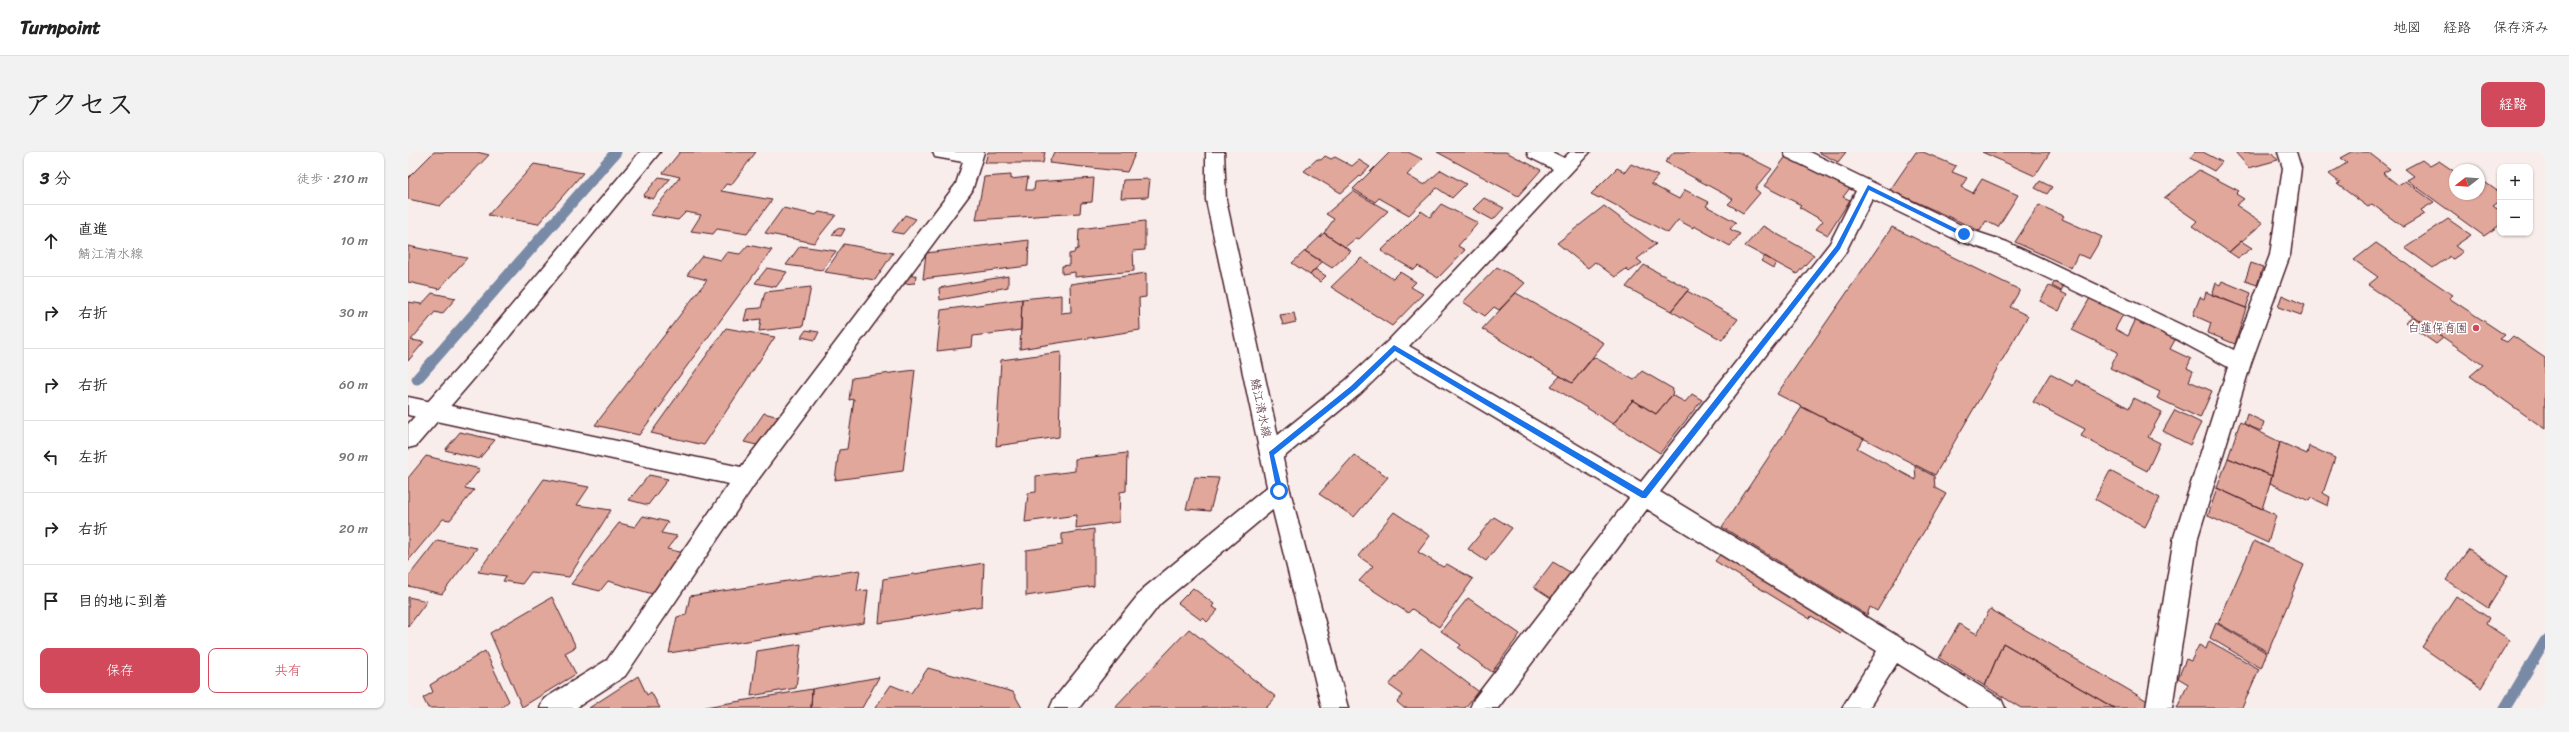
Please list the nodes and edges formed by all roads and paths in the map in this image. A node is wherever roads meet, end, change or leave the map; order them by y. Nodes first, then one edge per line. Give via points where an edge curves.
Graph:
1 (651, 152) edge
2 (942, 152) edge
3 (1215, 152) edge
4 (1536, 152) edge
5 (1581, 152) edge
6 (1793, 152) edge
7 (2287, 152) edge
8 (974, 155) edge
9 (1566, 167) junction
10 (1868, 187) junction
11 (1394, 348) junction
12 (2240, 363) junction
13 (408, 406) edge
14 (433, 410) junction
15 (408, 439) edge
16 (1271, 454) junction
17 (746, 478) junction
18 (1279, 491) junction
19 (1644, 496) junction
20 (1894, 646) junction
21 (553, 708) edge
22 (1063, 708) edge
23 (1335, 708) edge
24 (1483, 708) edge
25 (1855, 708) edge
26 (1992, 708) edge
27 (2159, 708) edge

1 - 14 street via 483,354
2 - 8 street
3 - 16 street, 鯖江清水線 via 1216,200
4 - 9 street
5 - 9 street
6 - 10 street
7 - 12 street via 2292,168 2280,255
8 - 17 street via 965,186
9 - 11 street
10 - 12 street via 1964,234 2000,247 2185,334
10 - 19 street via 1838,248
11 - 16 street via 1353,387
11 - 19 street
12 - 27 street via 2186,537
13 - 14 street
14 - 15 street
14 - 17 street
16 - 18 street, 鯖江清水線
17 - 21 street via 616,668
18 - 22 street via 1152,596
18 - 23 street, 鯖江清水線
19 - 20 street
19 - 24 street
20 - 25 street
20 - 26 street

